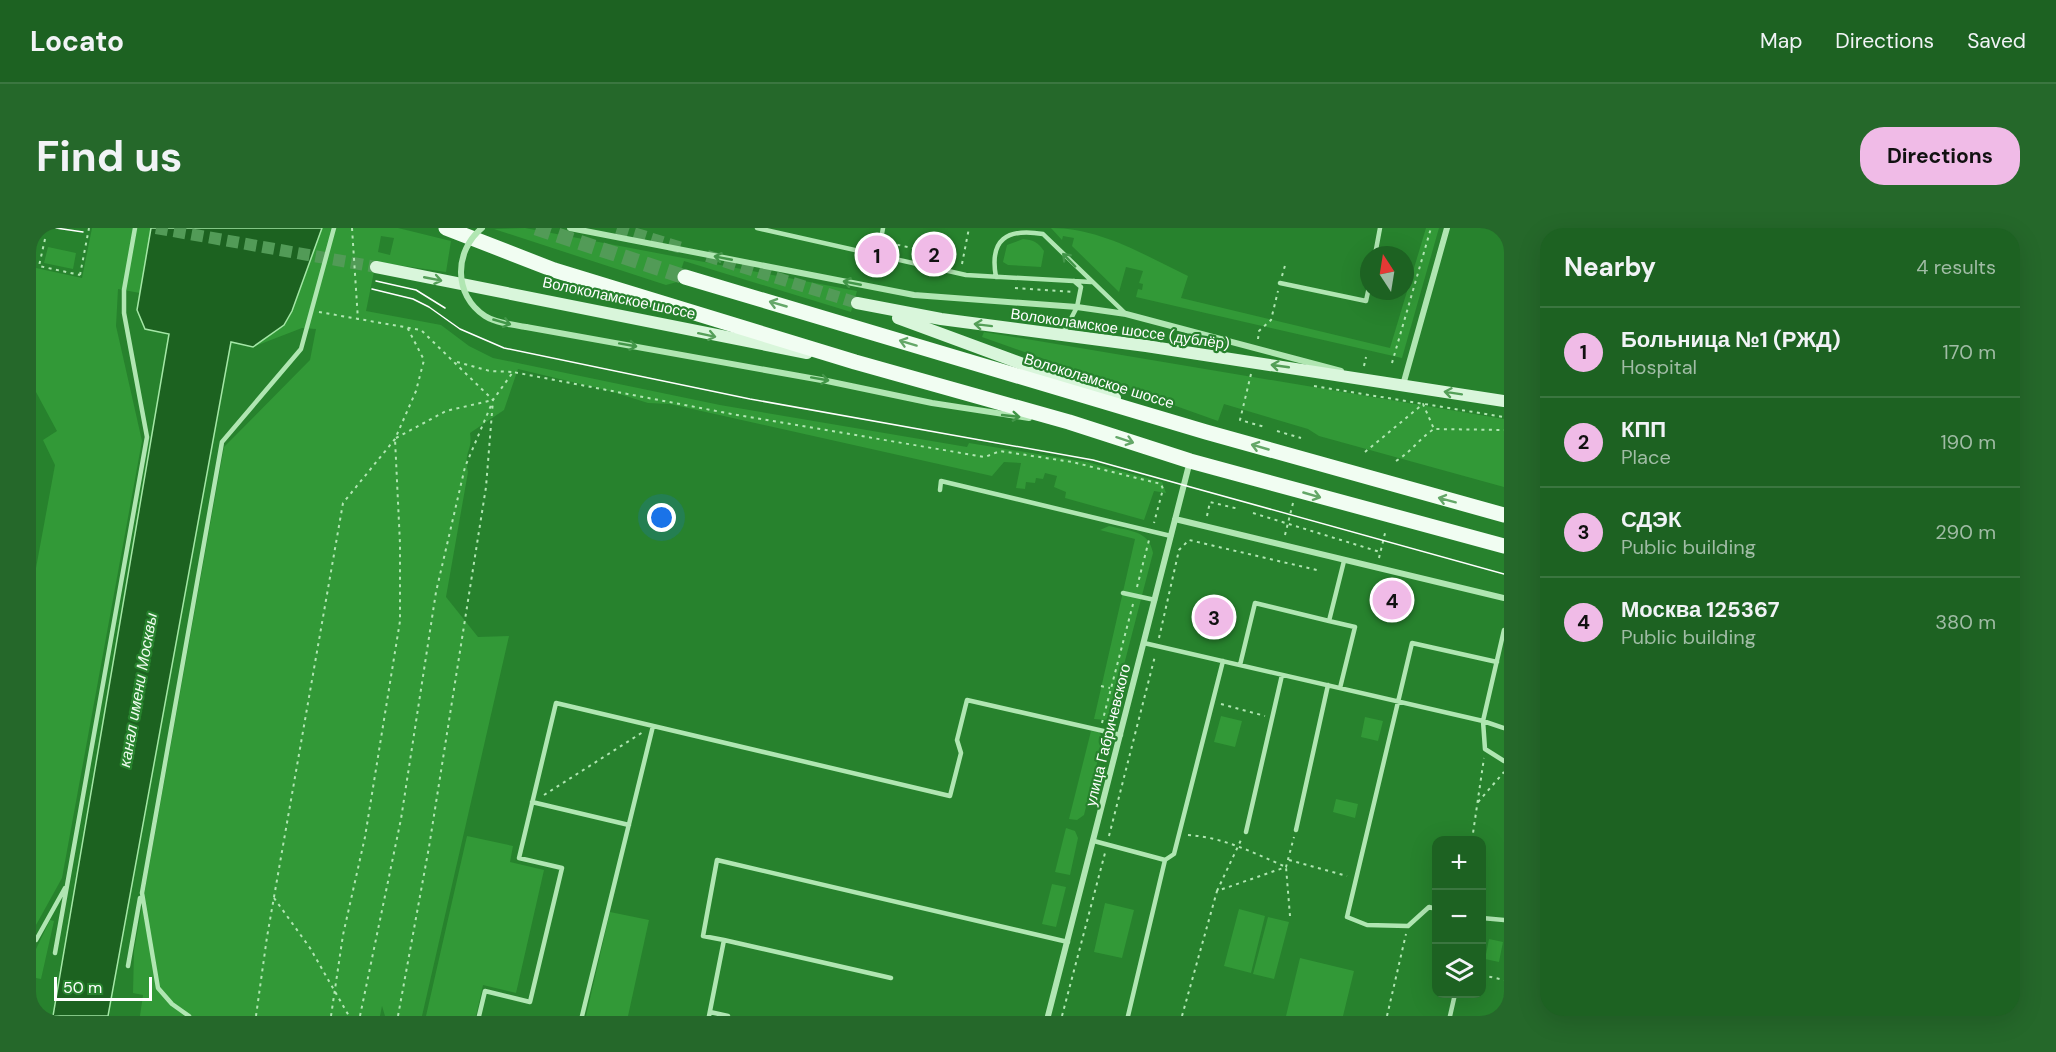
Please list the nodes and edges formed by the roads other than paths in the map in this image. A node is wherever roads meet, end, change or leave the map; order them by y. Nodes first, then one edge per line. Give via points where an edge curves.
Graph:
1 (135, 228) edge
2 (334, 228) edge
3 (446, 228) edge
4 (482, 228) edge
5 (570, 228) edge
6 (757, 228) edge
7 (884, 228) edge
8 (1380, 228) edge
9 (1447, 228) edge
10 (1377, 246) edge
11 (878, 256) junction
12 (376, 267) tunnel mouth
13 (685, 276) tunnel mouth
14 (996, 277) junction
15 (1071, 280) junction
16 (1092, 282) junction
17 (1280, 283) road end
18 (1360, 300) edge
19 (1077, 307) junction
20 (1126, 314) junction
21 (1058, 334) junction
22 (855, 362) junction
23 (1379, 381) junction
24 (1402, 385) junction
25 (1504, 401) edge
26 (1069, 422) junction
27 (1206, 432) junction
28 (1190, 460) junction
29 (940, 490) dead end
30 (1504, 515) edge
31 (1175, 519) junction
32 (1171, 537) junction
33 (1504, 546) edge
34 (1344, 561) junction
35 (1123, 593) dead end
36 (1504, 598) edge
37 (1155, 600) junction
38 (1329, 621) junction
39 (1504, 630) edge
40 (1144, 643) junction
41 (1223, 661) junction
42 (1497, 662) junction
43 (1240, 665) junction
44 (1282, 675) junction
45 (1328, 685) junction
46 (1340, 688) junction
47 (1399, 702) junction
48 (1484, 721) junction
49 (653, 726) junction
50 (1504, 728) edge
51 (1121, 735) junction
52 (1504, 761) edge
53 (532, 802) junction
54 (629, 825) junction
55 (1296, 830) road end
56 (1246, 832) road end
57 (1094, 841) junction
58 (1165, 860) junction
59 (67, 884) junction
60 (142, 893) junction
61 (1432, 908) edge
62 (1486, 918) edge
63 (1504, 920) edge
64 (36, 940) edge
65 (724, 940) junction
66 (1068, 942) junction
67 (55, 953) dead end
68 (128, 966) dead end
69 (891, 978) dead end
70 (1454, 998) edge
71 (710, 1014) edge
72 (189, 1016) edge
73 (479, 1016) edge
74 (582, 1016) edge
75 (728, 1016) edge
76 (1048, 1016) edge
77 (1128, 1016) edge
78 (1450, 1016) edge

1 - 59 lane via 124,313 147,437
2 - 60 lane via 301,349 222,442
3 - 22 main road, Волоколамское шоссе via 554,270
4 -> 26 street, bridge via 465,248 461,261 465,291 486,316 526,327 975,410
19 -> 5 street via 914,295
6 - 11 lane
7 - 11 lane
8 - 10 lane
9 - 24 street
11 - 14 lane via 966,275
12 -> 22 main road, Волоколамское шоссе
27 -> 13 main road, Волоколамское шоссе
14 - 15 lane
16 -> 14 lane via 1042,234 1026,231 1011,233 999,242 993,263
15 - 16 lane
15 - 19 lane via 1082,287
16 - 20 lane
17 - 18 lane
19 - 20 street
19 - 21 lane via 1065,330
20 - 23 street
23 -> 21 main road, Волоколамское шоссе (дублёр)
21 -> 27 main road, Волоколамское шоссе (дублёр) via 918,316 857,303
22 - 26 main road, Волоколамское шоссе
23 - 24 main road, Волоколамское шоссе (дублёр)
25 -> 24 main road, Волоколамское шоссе (дублёр)
26 -> 28 main road, Волоколамское шоссе
30 -> 27 main road, Волоколамское шоссе
28 - 31 street, улица Габричевского
28 -> 33 main road, Волоколамское шоссе
29 - 32 lane via 941,481
31 - 32 street, улица Габричевского
31 - 34 street
32 - 37 street, улица Габричевского
34 - 36 street
34 - 38 lane
35 - 37 lane
37 - 40 street, улица Габричевского
38 - 43 lane via 1255,603
38 - 46 lane via 1355,627
39 - 42 lane
40 - 41 lane
40 - 51 street, улица Габричевского
41 - 43 lane
41 - 58 lane via 1174,854
42 - 47 lane via 1412,643
42 - 48 lane
43 - 44 lane
44 - 45 lane
44 - 56 lane
45 - 46 lane
45 - 55 lane
46 - 47 lane
47 - 48 lane
47 - 61 lane via 1347,917 1367,925 1408,926
48 - 50 lane
48 - 52 lane via 1485,749
49 - 51 lane via 950,796 961,753 957,740 967,700
49 - 53 lane via 556,703
49 - 54 lane
51 - 57 street, улица Габричевского
53 - 54 lane
53 - 73 lane via 519,858 562,868 530,1002 485,992
54 - 74 lane
57 - 58 lane
57 - 66 street, улица Габричевского
58 - 77 lane
59 - 64 lane
59 - 67 lane
60 - 68 lane
60 - 72 lane via 158,988
62 - 63 lane
65 - 66 lane via 703,936 717,860
65 - 69 lane
65 - 71 lane
66 - 76 street, улица Габричевского
70 - 78 lane
71 - 75 lane

